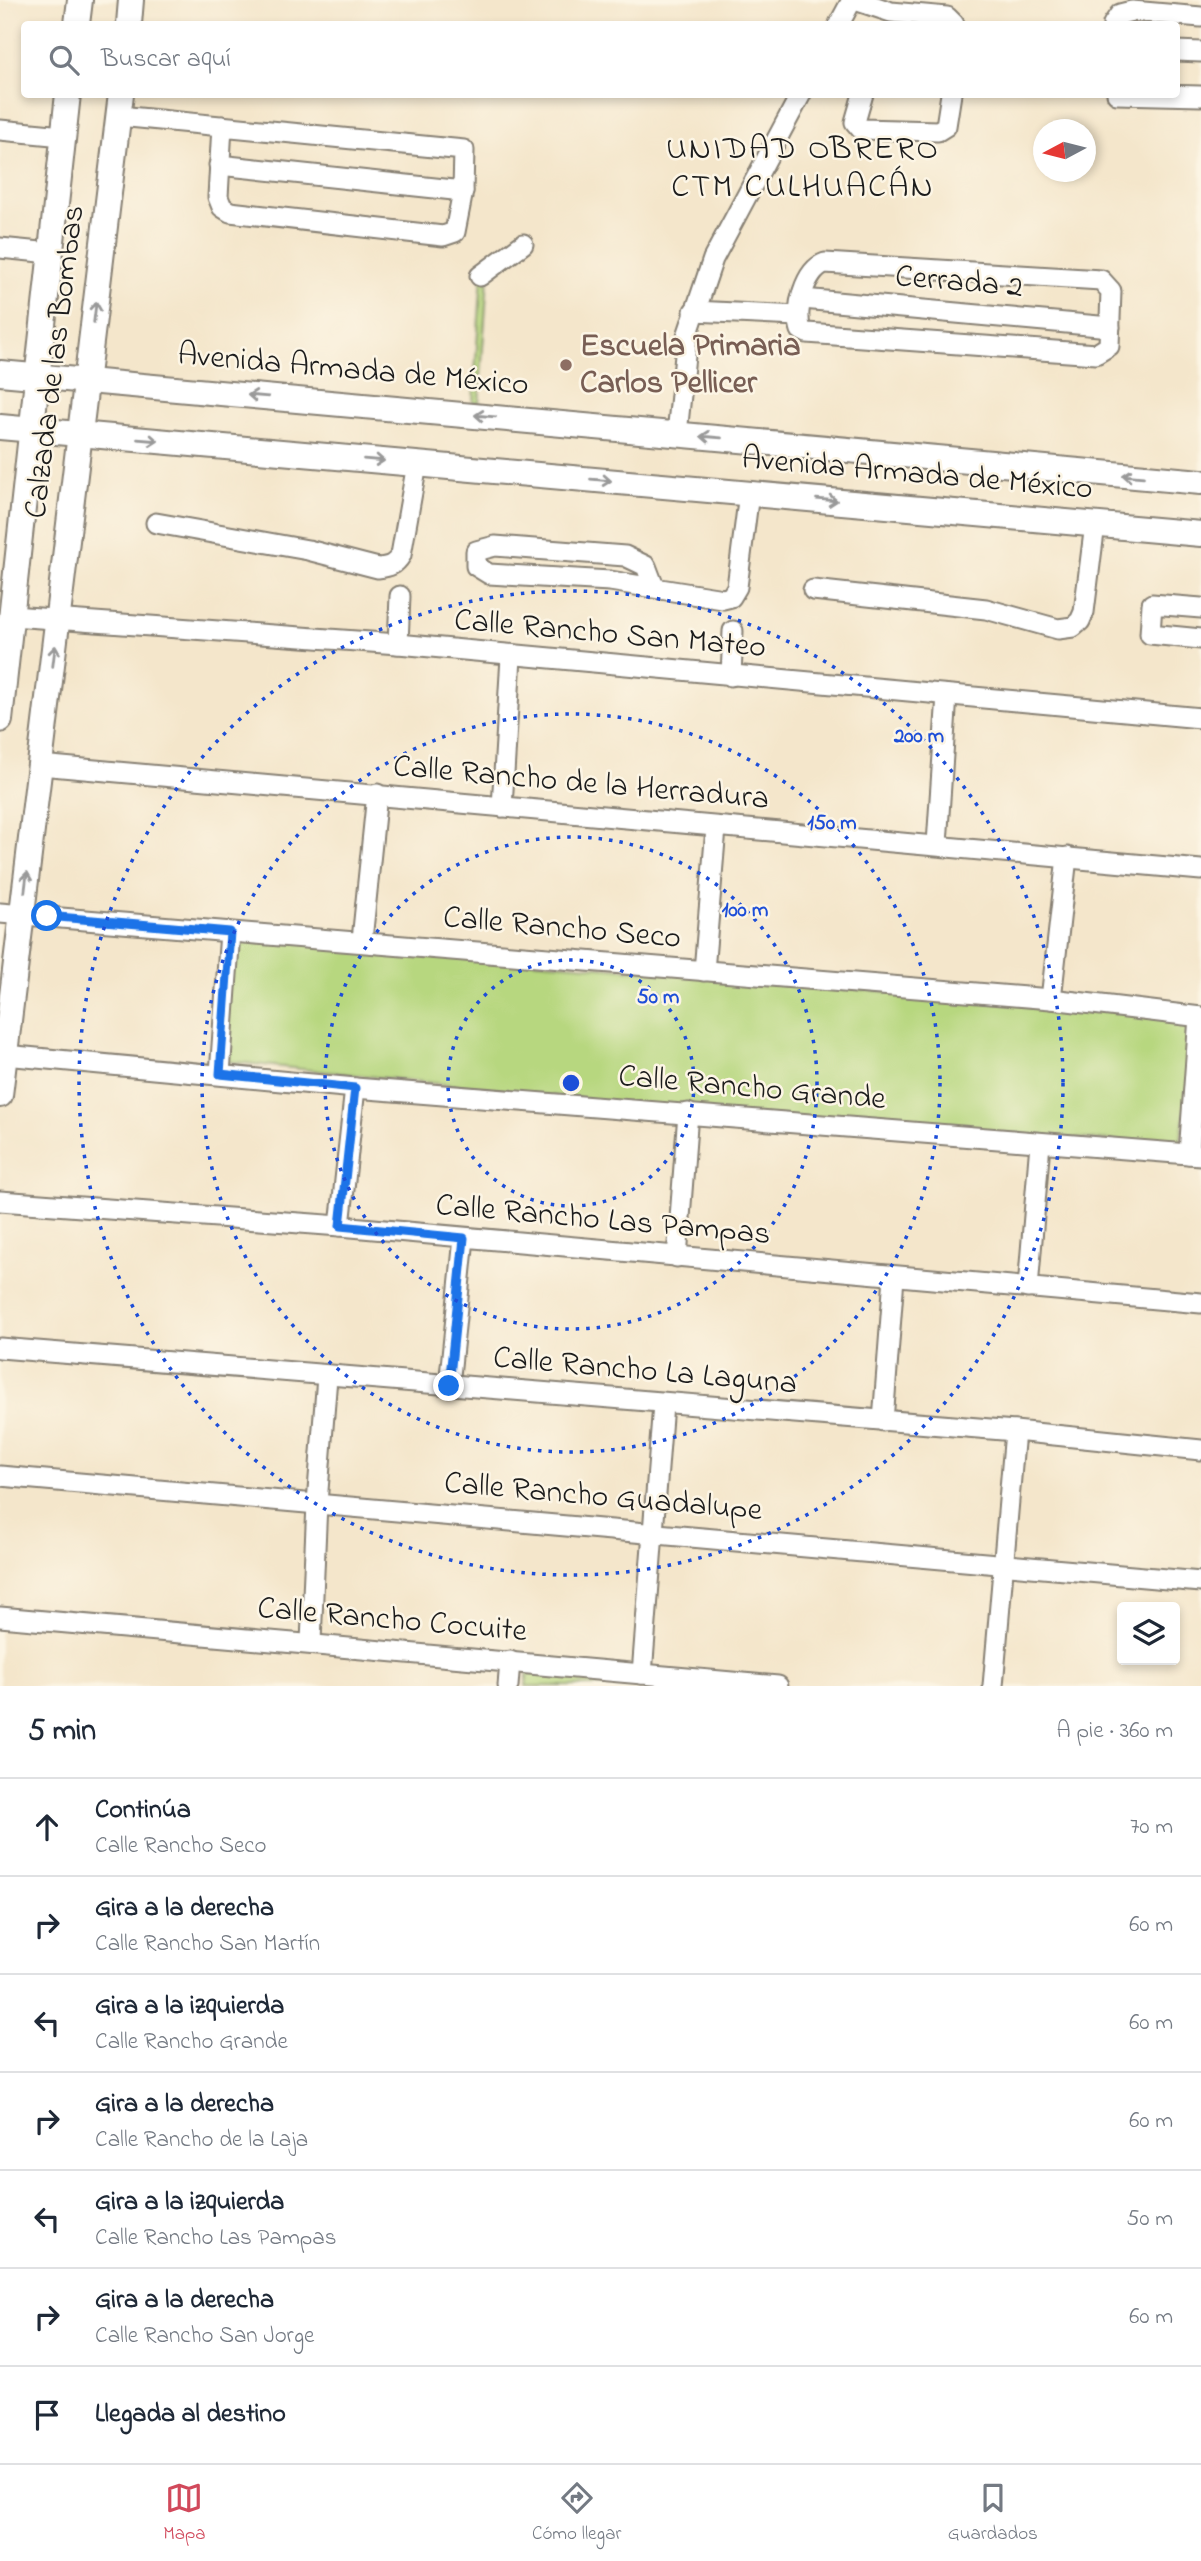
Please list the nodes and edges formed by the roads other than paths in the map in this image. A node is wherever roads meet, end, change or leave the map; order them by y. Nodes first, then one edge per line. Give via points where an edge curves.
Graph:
1 (80, 0) edge
2 (131, 0) edge
3 (854, 0) edge
4 (1201, 17) edge
5 (888, 18) edge
6 (77, 21) edge
7 (129, 21) edge
8 (841, 21) edge
9 (951, 21) edge
10 (1115, 21) edge
11 (1180, 51) edge
12 (1201, 52) edge
13 (1180, 96) edge
14 (1201, 96) edge
15 (68, 98) edge
16 (799, 98) edge
17 (862, 98) edge
18 (950, 98) edge
19 (120, 105) edge
20 (222, 126) junction
21 (0, 130) edge
22 (63, 136) junction
23 (219, 165) junction
24 (463, 191) junction
25 (523, 244) dead end
26 (0, 248) edge
27 (51, 253) junction
28 (480, 276) dead end
29 (694, 311) junction
30 (803, 316) junction
31 (1110, 327) junction
32 (0, 373) edge
33 (37, 377) junction
34 (87, 380) junction
35 (0, 427) edge
36 (32, 430) junction
37 (80, 433) junction
38 (677, 434) junction
39 (417, 464) junction
40 (1201, 482) edge
41 (749, 493) junction
42 (156, 523) dead end
43 (1095, 524) junction
44 (1201, 534) edge
45 (8, 561) edge
46 (654, 587) junction
47 (813, 590) dead end
48 (400, 596) dead end
49 (1201, 608) edge
50 (12, 616) junction
51 (58, 621) junction
52 (733, 631) dead end
53 (1201, 639) edge
54 (398, 644) junction
55 (511, 657) junction
56 (731, 676) junction
57 (947, 695) junction
58 (1201, 718) edge
59 (0, 720) edge
60 (40, 765) junction
61 (377, 794) junction
62 (502, 807) junction
63 (716, 828) junction
64 (937, 844) junction
65 (1067, 858) junction
66 (1201, 870) edge
67 (11, 914) edge
68 (230, 932) junction
69 (362, 940) junction
70 (704, 971) junction
71 (1051, 999) junction
72 (1200, 1017) edge
73 (5, 1055) junction
74 (220, 1074) junction
75 (355, 1088) junction
76 (0, 1096) edge
77 (688, 1113) junction
78 (1040, 1143) junction
79 (1195, 1155) edge
80 (0, 1201) edge
81 (340, 1226) junction
82 (464, 1238) junction
83 (677, 1257) junction
84 (894, 1277) junction
85 (1028, 1288) junction
86 (1201, 1303) edge
87 (0, 1348) edge
88 (327, 1377) junction
89 (449, 1386) junction
90 (663, 1404) junction
91 (883, 1421) junction
92 (1015, 1432) junction
93 (1201, 1450) edge
94 (0, 1476) edge
95 (317, 1503) junction
96 (653, 1533) junction
97 (1003, 1564) junction
98 (1201, 1582) edge
99 (0, 1617) edge
100 (311, 1642) junction
101 (510, 1661) junction
102 (642, 1674) junction
103 (508, 1686) edge
104 (778, 1686) edge
105 (993, 1686) edge

1 - 6 main road
2 - 7 main road
3 - 5 street
3 - 8 street
4 - 10 street via 1132,11 1120,14
5 - 9 street via 947,17
11 - 12 street
13 - 14 street
15 - 22 main road, Calzada de las Bombas
16 - 29 street via 718,246
17 - 18 street via 855,122 861,129 938,131 946,126
19 - 20 street
34 -> 19 main road, Calzada de las Bombas
20 - 23 street
20 - 24 street via 464,150
21 - 22 street
22 - 27 main road, Calzada de las Bombas
23 - 24 street
23 - 24 street via 218,197 230,212 443,236 455,232
25 - 28 street
26 - 27 street
27 - 33 main road, Calzada de las Bombas
29 - 30 street
29 - 38 street via 687,336
30 - 31 street, Cerrada 2
30 - 31 street via 1096,354 1109,346
30 - 31 street via 812,270 825,263 1101,280 1111,291
32 - 33 main road, Avenida Armada de México
33 - 34 main road, Avenida Armada de México
33 - 36 main road, Calzada de las Bombas
34 - 37 main road, Calzada de las Bombas
38 -> 34 main road, Avenida Armada de México
35 - 36 main road, Avenida Armada de México
36 - 37 main road, Avenida Armada de México
36 - 45 main road, Calzada de las Bombas
37 -> 39 main road, Avenida Armada de México
37 - 51 main road, Calzada de las Bombas
40 -> 38 main road, Avenida Armada de México
39 -> 41 main road, Avenida Armada de México
39 - 42 street via 403,546 396,563 378,568
41 -> 43 main road, Avenida Armada de México
41 - 46 street via 737,587 731,597 716,600
43 - 44 main road, Avenida Armada de México
43 - 47 street via 1084,612 1073,627 1058,629 986,609
45 - 50 main road, Calzada de las Bombas
46 - 46 street via 489,574 475,566 476,551 495,547 625,556 646,566
48 - 54 street
49 - 53 street via 1152,604 1150,634
50 - 51 street, Calle Rancho San Mateo
50 - 59 main road, Calzada de las Bombas
51 - 54 street, Calle Rancho San Mateo
60 -> 51 main road, Calzada de las Bombas
52 - 56 street
54 - 55 street, Calle Rancho San Mateo
55 - 56 street, Calle Rancho San Mateo
55 - 62 street
56 - 57 street, Calle Rancho San Mateo
57 - 58 street, Calle Rancho San Mateo
57 - 64 street
60 - 61 street, Calle Rancho de la Herradura
67 -> 60 main road, Calzada de las Bombas
61 - 62 street, Calle Rancho de la Herradura
61 - 69 street
62 - 63 street, Calle Rancho de la Herradura
63 - 64 street, Calle Rancho de la Herradura
63 - 70 street
64 - 65 street, Calle Rancho de la Herradura
65 - 66 street, Calle Rancho de la Herradura
65 - 71 street
67 - 68 street, Calle Rancho Seco
67 - 73 main road, Calzada de las Bombas
68 - 69 street, Calle Rancho Seco
68 - 74 street
69 - 70 street, Calle Rancho Seco
70 - 71 street, Calle Rancho Seco
71 - 72 street, Calle Rancho Seco
72 - 79 street
73 - 74 street, Calle Rancho Grande
73 - 76 main road, Calzada de las Bombas
74 - 75 street, Calle Rancho Grande
75 - 77 street, Calle Rancho Grande
75 - 81 street
77 - 78 street, Calle Rancho Grande
77 - 83 street
78 - 79 street, Calle Rancho Grande
78 - 85 street
80 - 81 street, Calle Rancho Las Pampas
81 - 82 street, Calle Rancho Las Pampas
82 - 83 street, Calle Rancho Las Pampas
82 - 89 street
83 - 84 street, Calle Rancho Las Pampas
84 - 85 street, Calle Rancho Las Pampas
84 - 91 street
85 - 86 street, Calle Rancho Las Pampas
87 - 88 street, Calle Rancho La Laguna
88 - 89 street, Calle Rancho La Laguna
88 - 95 street
89 - 90 street, Calle Rancho La Laguna
90 - 91 street, Calle Rancho La Laguna
90 - 96 street
91 - 92 street, Calle Rancho La Laguna
92 - 93 street, Calle Rancho La Laguna
92 - 97 street
94 - 95 street, Calle Rancho Guadalupe
95 - 96 street, Calle Rancho Guadalupe
95 - 100 street
96 - 97 street, Calle Rancho Guadalupe
96 - 102 street
97 - 98 street, Calle Rancho Guadalupe
97 - 105 street
99 - 100 street, Calle Rancho Cocuite
100 - 101 street, Calle Rancho Cocuite
101 - 102 street, Calle Rancho Cocuite
101 - 103 street
102 - 104 street, Calle Rancho Cocuite

